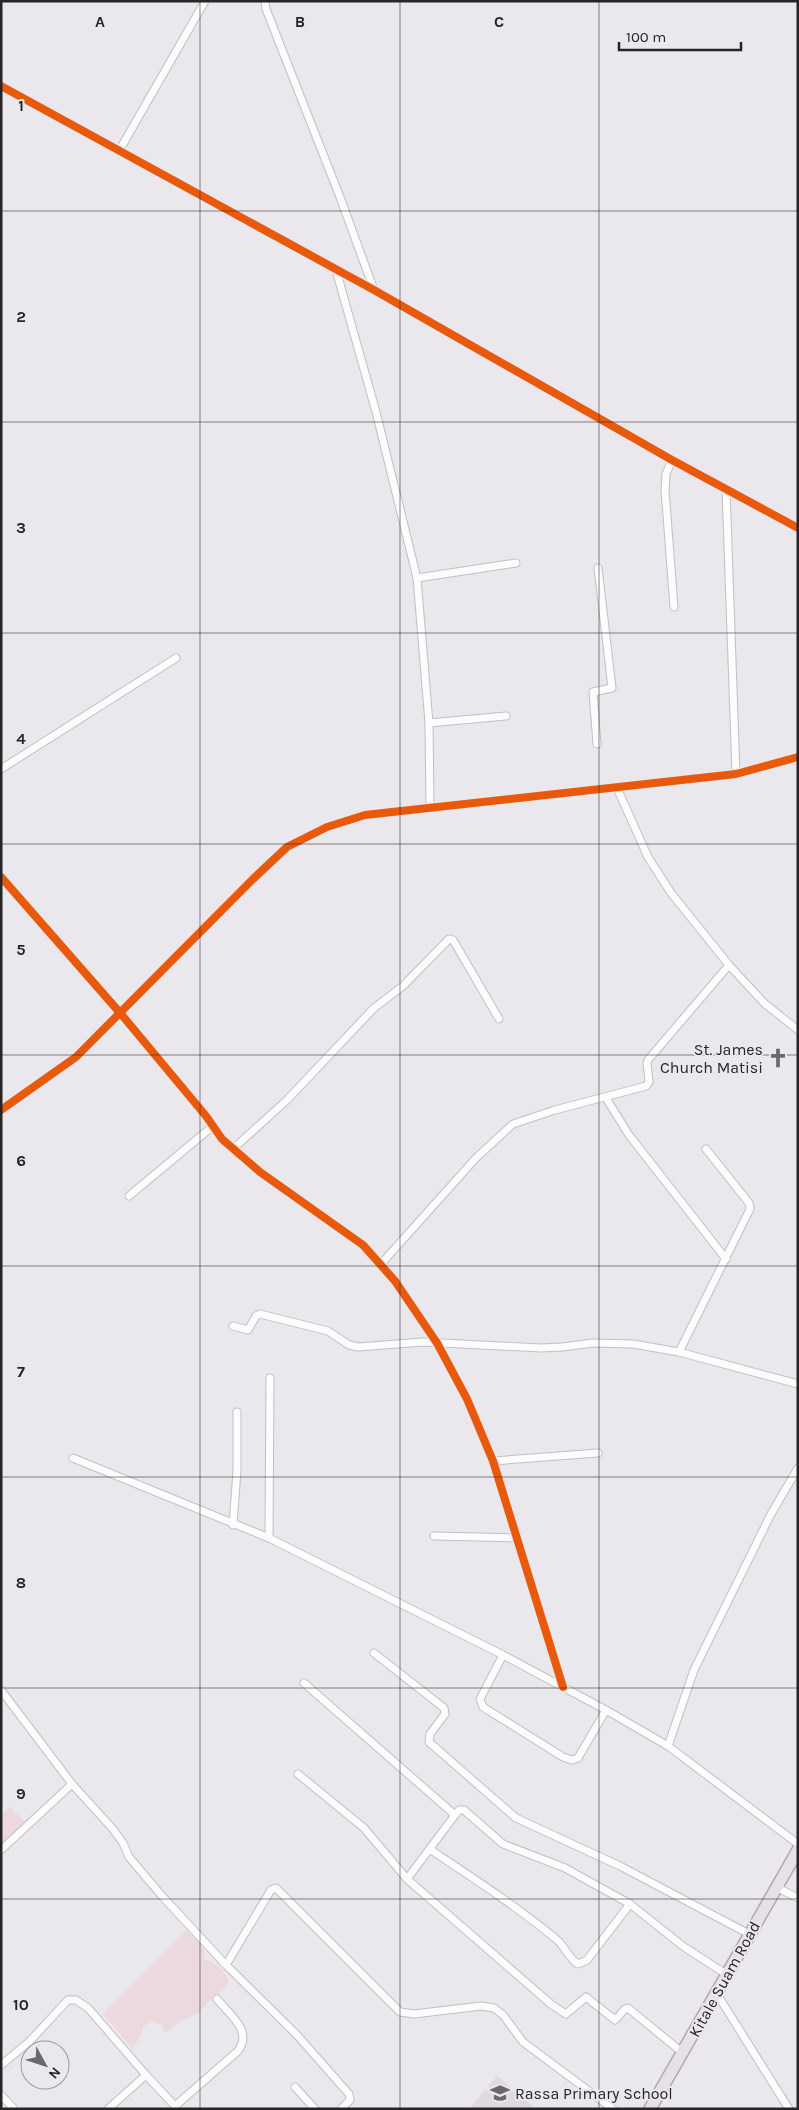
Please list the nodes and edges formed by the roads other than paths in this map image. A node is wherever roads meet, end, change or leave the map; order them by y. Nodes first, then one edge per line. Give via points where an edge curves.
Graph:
1 (205, 1) edge
2 (265, 1) edge
3 (1, 86) edge
4 (119, 151) junction
5 (336, 270) junction
6 (374, 290) junction
7 (672, 460) junction
8 (726, 489) junction
9 (798, 528) edge
10 (516, 563) dead end
11 (598, 568) dead end
12 (417, 578) junction
13 (674, 607) dead end
14 (176, 658) dead end
15 (506, 716) dead end
16 (429, 723) junction
17 (597, 744) dead end
18 (798, 757) edge
19 (1, 769) edge
20 (736, 774) junction
21 (616, 788) junction
22 (430, 807) junction
23 (1, 877) edge
24 (729, 965) junction
25 (120, 1014) junction
26 (499, 1019) dead end
27 (798, 1030) edge
28 (606, 1098) junction
29 (1, 1110) edge
30 (213, 1126) junction
31 (234, 1148) junction
32 (706, 1149) dead end
33 (129, 1196) dead end
34 (726, 1259) junction
35 (381, 1264) junction
36 (233, 1326) dead end
37 (437, 1343) junction
38 (679, 1352) junction
39 (270, 1378) dead end
40 (798, 1384) edge
41 (237, 1412) dead end
42 (598, 1453) dead end
43 (73, 1458) dead end
44 (493, 1461) junction
45 (798, 1468) edge
46 (233, 1525) junction
47 (434, 1536) dead end
48 (268, 1538) junction
49 (517, 1538) junction
50 (374, 1654) dead end
51 (503, 1655) junction
52 (304, 1684) dead end
53 (563, 1688) junction
54 (1, 1690) edge
55 (606, 1710) junction
56 (668, 1746) junction
57 (298, 1774) dead end
58 (72, 1784) junction
59 (455, 1815) junction
60 (798, 1844) edge
61 (1, 1850) edge
62 (431, 1850) junction
63 (798, 1850) edge
64 (407, 1879) junction
65 (776, 1887) junction
66 (798, 1898) edge
67 (630, 1904) junction
68 (749, 1934) junction
69 (226, 1965) junction
70 (726, 1974) junction
71 (716, 1994) junction
72 (217, 1999) dead end
73 (683, 2053) junction
74 (1, 2065) edge
75 (146, 2075) junction
76 (295, 2087) dead end
77 (1, 2095) edge
78 (176, 2108) edge
79 (14, 2109) edge
80 (108, 2109) edge
81 (315, 2109) edge
82 (341, 2109) edge
83 (613, 2109) edge
84 (650, 2109) edge
85 (789, 2109) edge

1 - 4 street
2 - 6 street
3 - 4 street
4 - 5 street
5 - 6 street
5 - 12 street via 376,412
6 - 7 street
7 - 8 street
7 - 13 street via 666,474 665,490
8 - 9 street
8 - 20 street
10 - 12 street
11 - 17 street via 612,688 593,692
12 - 16 street
14 - 19 street
15 - 16 street
16 - 22 street
18 - 20 street
20 - 21 street
21 - 22 street
21 - 24 street via 654,868
22 - 25 street via 365,815 327,827 287,847
23 - 25 street
24 - 27 street via 764,1003
24 - 28 street via 648,1060 648,1084
25 - 29 street via 76,1057
25 - 30 street
26 - 31 street via 453,940 449,939 403,986 374,1008 287,1100
28 - 34 street via 629,1135
28 - 35 street via 513,1124 476,1158
30 - 31 street
30 - 33 street
31 - 35 street via 260,1172 363,1245
32 - 34 street via 749,1203 750,1209
34 - 38 street
35 - 37 street
36 - 37 street via 248,1330 260,1314 328,1331 358,1347
37 - 38 street via 541,1348 622,1343
37 - 44 street via 467,1399
38 - 40 street
39 - 48 street
41 - 46 street
42 - 44 street
43 - 46 street
44 - 49 street
45 - 56 street via 771,1514 694,1670
46 - 48 street
47 - 49 street
48 - 51 street
49 - 53 street
50 - 68 street via 444,1708 446,1714 430,1734 429,1742 512,1815 620,1866
51 - 53 street
51 - 55 street via 480,1699 483,1707 563,1757 578,1758
52 - 59 street
53 - 55 street
54 - 58 street
55 - 56 street
56 - 60 street
57 - 64 street via 364,1828
58 - 61 street
58 - 69 street via 112,1828 129,1857 162,1896
59 - 62 street
59 - 67 street via 464,1810 503,1844 565,1868
62 - 64 street
62 - 67 street via 558,1940 578,1964 587,1960
63 - 65 highway, Kitale Suam Road
64 - 73 street via 564,2014 584,1997 615,2020 628,2008
65 - 66 street
65 - 68 highway, Kitale Suam Road
67 - 70 street via 684,1947
68 - 70 highway, Kitale Suam Road
69 - 82 street via 297,2035 349,2094 350,2100
69 - 83 street via 271,1890 276,1888 400,2012 414,2014 481,2006 494,2008 523,2042
70 - 71 highway, Kitale Suam Road
71 - 73 highway, Kitale Suam Road
71 - 85 street
72 - 78 street via 239,2025 244,2043
73 - 84 highway, Kitale Suam Road
74 - 75 street via 30,2042 68,2000 76,2000 88,2008
75 - 78 street
75 - 80 street
76 - 81 street
77 - 79 street

